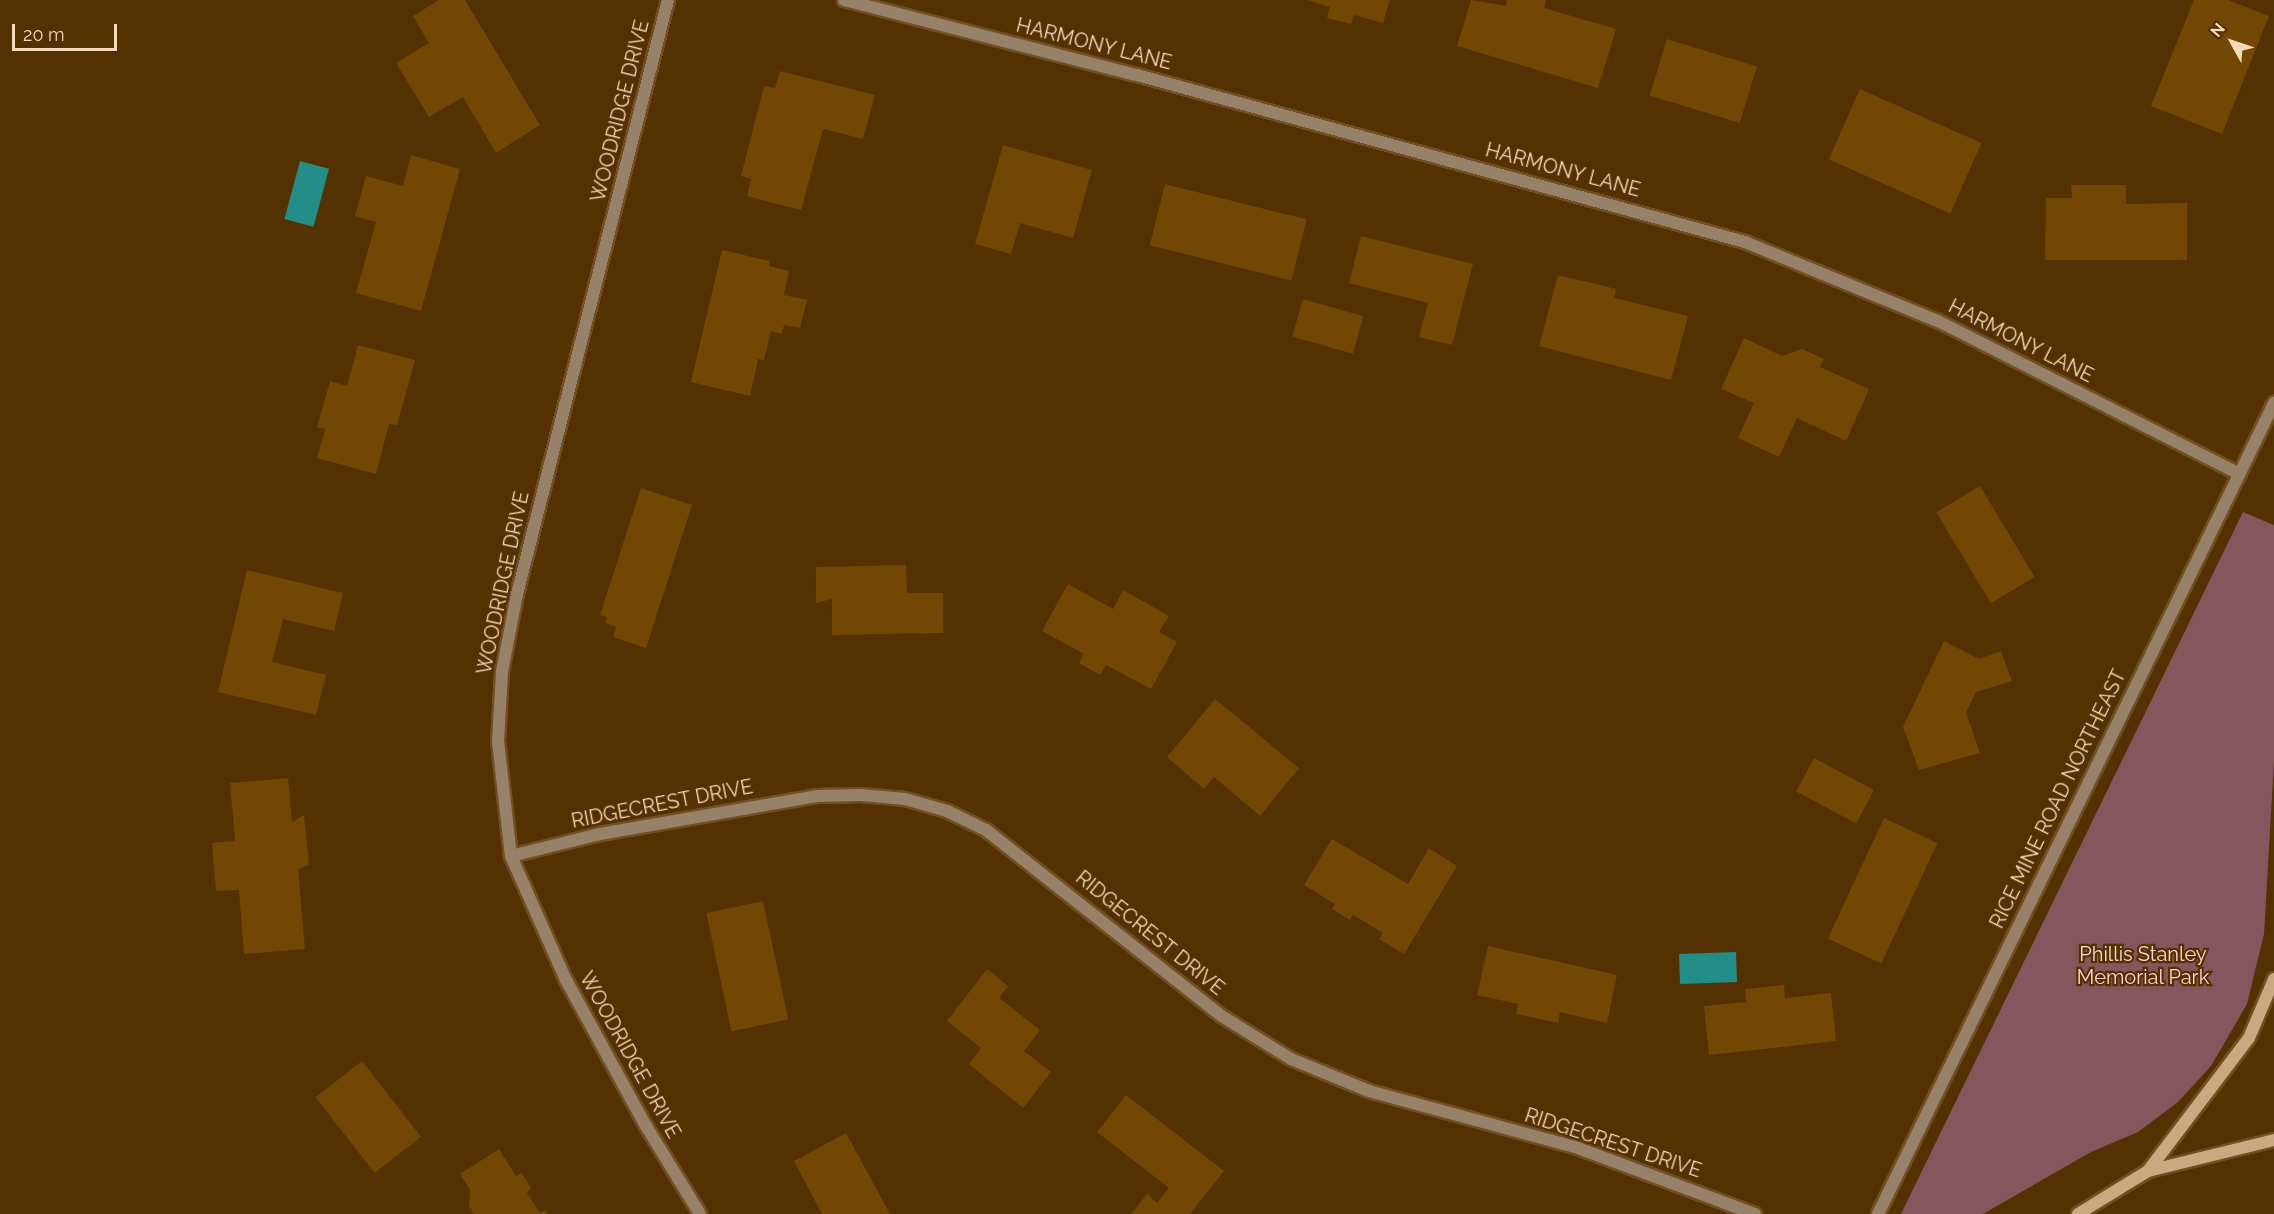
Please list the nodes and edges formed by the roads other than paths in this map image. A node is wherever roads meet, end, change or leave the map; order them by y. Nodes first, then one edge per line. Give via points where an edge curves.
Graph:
1 (668, 0) edge
2 (844, 0) edge
3 (2274, 403) edge
4 (2237, 473) junction
5 (511, 856) junction
6 (2274, 980) edge
7 (2274, 1140) edge
8 (2148, 1171) junction
9 (700, 1214) edge
10 (1755, 1214) edge
11 (1878, 1214) edge
12 (2078, 1214) edge

1 - 5 street, WOODRIDGE DRIVE via 514,605 502,672 498,741
2 - 4 street, HARMONY LANE via 1148,78 1745,242 1938,321
3 - 4 street, RICE MINE ROAD NORTHEAST
4 - 11 street, RICE MINE ROAD NORTHEAST
5 - 9 street, WOODRIDGE DRIVE via 566,980 646,1126
5 - 10 street, RIDGECREST DRIVE via 600,834 817,796 883,797 947,811 986,830 1220,1015 1291,1059 1369,1091 1575,1147
6 - 8 main road via 2249,1038
7 - 8 main road
8 - 12 main road

